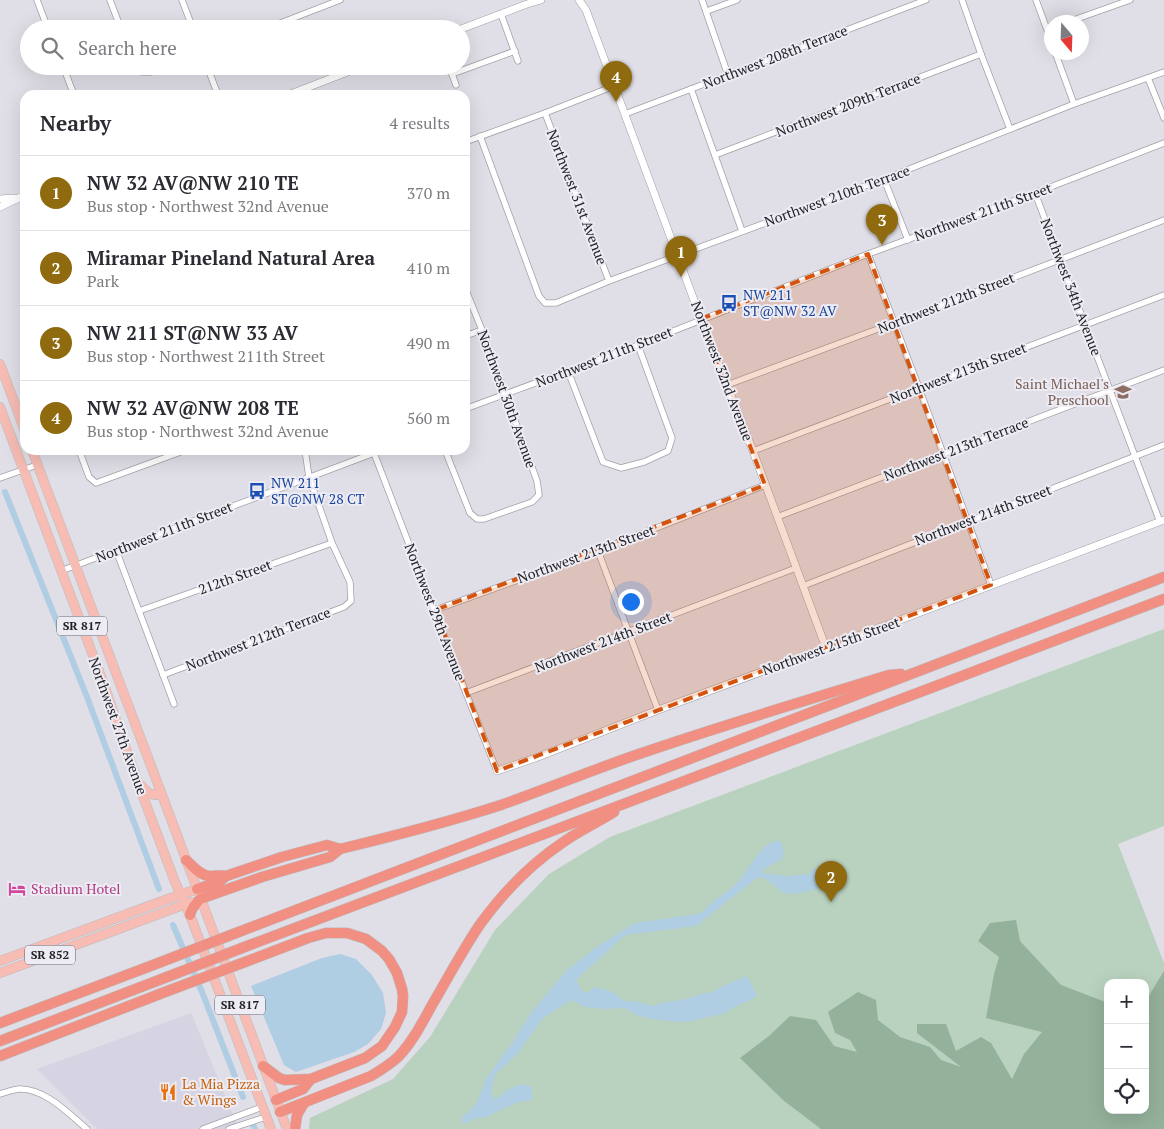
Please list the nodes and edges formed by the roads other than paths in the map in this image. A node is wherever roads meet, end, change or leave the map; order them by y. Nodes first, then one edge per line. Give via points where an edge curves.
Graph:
1 (37, 0) edge
2 (110, 0) edge
3 (182, 0) edge
4 (340, 0) edge
5 (536, 0) edge
6 (541, 0) edge
7 (579, 0) edge
8 (586, 0) edge
9 (702, 0) edge
10 (737, 0) edge
11 (926, 0) edge
12 (962, 0) edge
13 (1036, 0) edge
14 (1130, 0) edge
15 (527, 4) junction
16 (586, 10) junction
17 (707, 11) junction
18 (501, 14) junction
19 (1088, 15) edge
20 (1044, 18) edge
21 (45, 20) edge
22 (118, 20) edge
23 (190, 20) edge
24 (288, 20) edge
25 (470, 26) edge
26 (515, 51) junction
27 (981, 54) junction
28 (1058, 60) edge
29 (518, 61) dead end
30 (470, 67) edge
31 (1164, 72) edge
32 (66, 75) edge
33 (210, 75) edge
34 (340, 75) edge
35 (452, 75) edge
36 (728, 75) junction
37 (1148, 78) junction
38 (456, 85) dead end
39 (614, 86) junction
40 (691, 89) junction
41 (72, 90) edge
42 (216, 90) edge
43 (301, 90) edge
44 (1074, 104) junction
45 (545, 113) junction
46 (624, 114) junction
47 (1164, 118) edge
48 (1010, 129) junction
49 (480, 136) junction
50 (470, 140) edge
51 (1164, 143) edge
52 (715, 155) junction
53 (884, 179) junction
54 (1035, 193) junction
55 (20, 196) edge
56 (20, 197) edge
57 (0, 199) edge
58 (0, 208) edge
59 (1164, 220) edge
60 (742, 231) junction
61 (908, 240) junction
62 (868, 254) junction
63 (678, 256) junction
64 (1061, 260) junction
65 (609, 281) junction
66 (1164, 295) edge
67 (470, 300) edge
68 (701, 319) junction
69 (894, 323) junction
70 (1086, 325) junction
71 (482, 330) junction
72 (470, 334) edge
73 (638, 345) junction
74 (0, 364) edge
75 (1164, 370) edge
76 (568, 371) junction
77 (727, 385) junction
78 (919, 388) junction
79 (1110, 391) junction
80 (505, 394) junction
81 (470, 407) edge
82 (0, 408) edge
83 (20, 418) edge
84 (1164, 445) edge
85 (753, 452) junction
86 (943, 454) junction
87 (34, 455) edge
88 (81, 455) edge
89 (173, 455) edge
90 (306, 455) edge
91 (366, 455) edge
92 (377, 455) edge
93 (448, 455) edge
94 (1134, 456) junction
95 (38, 465) junction
96 (24, 470) junction
97 (309, 477) junction
98 (0, 478) edge
99 (765, 485) junction
100 (777, 517) junction
101 (968, 521) junction
102 (1162, 521) edge
103 (332, 543) junction
104 (116, 550) junction
105 (598, 551) junction
106 (76, 565) junction
107 (796, 568) junction
108 (61, 570) junction
109 (1164, 577) edge
110 (991, 585) junction
111 (803, 586) junction
112 (1164, 598) edge
113 (435, 610) junction
114 (139, 611) junction
115 (628, 632) junction
116 (826, 648) junction
117 (112, 662) junction
118 (919, 671) junction
119 (163, 675) junction
120 (103, 682) junction
121 (123, 691) junction
122 (466, 693) junction
123 (174, 704) dead end
124 (658, 710) junction
125 (497, 771) joint
126 (137, 780) junction
127 (162, 795) junction
128 (636, 799) junction
129 (340, 849) junction
130 (186, 860) junction
131 (226, 876) junction
132 (199, 894) junction
133 (180, 895) junction
134 (185, 904) junction
135 (190, 915) junction
136 (0, 961) edge
137 (0, 973) edge
138 (0, 1023) edge
139 (0, 1041) edge
140 (0, 1056) edge
141 (263, 1066) junction
142 (311, 1079) junction
143 (0, 1094) edge
144 (276, 1100) junction
145 (304, 1103) junction
146 (262, 1107) junction
147 (280, 1112) junction
148 (266, 1116) junction
149 (87, 1129) edge
150 (203, 1129) edge
151 (229, 1129) edge
152 (271, 1129) edge
153 (287, 1129) edge
154 (295, 1129) edge

1 - 21 street
2 - 22 street
3 - 23 street
4 - 24 street
5 - 15 street
6 - 15 street
7 - 16 street, Northwest 32nd Avenue
8 - 16 street, Northwest 32nd Avenue
9 - 17 street
10 - 17 street
11 - 36 street, Northwest 208th Terrace
12 - 27 street
13 - 20 street
14 - 19 street
15 - 18 street
16 - 39 street, Northwest 32nd Avenue
17 - 36 street
18 - 25 street
18 - 26 street
26 - 29 street
26 - 30 street
27 - 48 street
27 - 52 street, Northwest 209th Terrace
28 - 44 street
31 - 37 street, Northwest 210th Terrace
32 - 41 street
33 - 42 street
34 - 43 street
35 - 38 street
36 - 40 street, Northwest 208th Terrace
37 - 44 street, Northwest 210th Terrace
37 - 47 street
39 - 45 street
39 - 46 street, Northwest 32nd Avenue
40 - 46 street, Northwest 208th Terrace
40 - 52 street
44 - 48 street, Northwest 210th Terrace
45 - 49 street
45 - 65 street, Northwest 31st Avenue
46 - 63 street, Northwest 32nd Avenue
48 - 53 street, Northwest 210th Terrace
49 - 50 street
49 - 65 street, Northwest 210th Terrace via 539,296 546,303 556,303
51 - 54 street, Northwest 211th Street
52 - 60 street
53 - 60 street, Northwest 210th Terrace
53 - 61 street
54 - 61 street, Northwest 211th Street
54 - 64 street, Northwest 34th Avenue
55 - 57 street
56 - 58 street
59 - 64 street, Northwest 212th Street
60 - 63 street, Northwest 210th Terrace
61 - 62 street, Northwest 211th Street
62 - 68 street, Northwest 211th Street
62 - 69 street
63 - 65 street, Northwest 210th Terrace
63 - 68 street, Northwest 32nd Avenue
64 - 69 street, Northwest 212th Street
64 - 70 street, Northwest 34th Avenue
66 - 70 street, Northwest 213th Street
67 - 71 street, Northwest 30th Avenue
68 - 73 street, Northwest 211th Street
68 - 77 street, Northwest 32nd Avenue
69 - 77 street, Northwest 212th Street
69 - 78 street
70 - 78 street, Northwest 213th Street
70 - 79 street, Northwest 34th Avenue
71 - 72 street
71 - 80 street, Northwest 30th Avenue
73 - 76 street, Northwest 211th Street
73 - 76 street via 672,438 668,451 644,462 621,468 603,462
74 - 83 main road
75 - 79 street, Northwest 213th Terrace
76 - 80 street, Northwest 211th Street
77 - 85 street, Northwest 32nd Avenue
78 - 85 street, Northwest 213th Street
78 - 86 street
79 - 86 street, Northwest 213th Terrace
79 - 94 street, Northwest 34th Avenue
80 - 81 street, Northwest 211th Street
80 - 93 street, Northwest 30th Avenue via 537,481 539,495 532,502 477,519 470,513
82 - 96 main road, Northwest 27th Avenue / SR 817
84 - 94 street, Northwest 214th Street
85 - 99 street, Northwest 32nd Avenue
86 - 100 street, Northwest 213th Terrace
86 - 101 street
87 - 95 main road, Northwest 27th Avenue / SR 817
88 - 89 street via 89,477 96,484
90 - 97 street
91 - 97 street, Northwest 211th Street
92 - 113 street, Northwest 29th Avenue
94 - 101 street, Northwest 214th Street
94 - 102 street, Northwest 34th Avenue
95 - 96 street
95 - 106 main road, Northwest 27th Avenue / SR 817
96 - 98 street
96 - 108 main road, Northwest 27th Avenue / SR 817
97 - 103 street
97 - 104 street, Northwest 211th Street
99 - 100 street, Northwest 32nd Avenue
99 - 105 street, Northwest 213th Street
100 - 107 street, Northwest 32nd Avenue
101 - 110 street
101 - 111 street, Northwest 214th Street
102 - 110 street, Northwest 215th Street
103 - 114 street, 212th Street
103 - 119 street, Northwest 212th Terrace via 350,582 351,600 344,607
104 - 106 street, Northwest 211th Street
104 - 114 street
105 - 113 street, Northwest 213th Street
105 - 115 street
106 - 108 street, Northwest 211th Street
106 - 117 main road, Northwest 27th Avenue / SR 817
107 - 111 street, Northwest 32nd Avenue
107 - 115 street, Northwest 214th Street
108 - 120 main road, Northwest 27th Avenue / SR 817
109 - 118 highway
110 - 116 street, Northwest 215th Street
111 - 116 street, Northwest 32nd Avenue
112 - 128 highway
113 - 122 street, Northwest 29th Avenue
114 - 119 street
115 - 122 street, Northwest 214th Street
115 - 124 street
116 - 124 street, Northwest 215th Street
117 - 120 main road
117 - 121 main road, Northwest 27th Avenue / SR 817
118 - 129 highway via 889,675 760,714 635,755 498,806
118 - 138 highway, bridge
119 - 123 street
120 - 121 main road
120 - 126 main road, Northwest 27th Avenue / SR 817
121 - 127 main road, Northwest 27th Avenue / SR 817
122 - 125 street, Northwest 29th Avenue
124 - 125 street, Northwest 215th Street
126 - 127 main road via 147,792
126 - 133 main road, Northwest 27th Avenue / SR 817
127 - 130 main road, Northwest 27th Avenue / SR 817
128 - 139 highway, bridge
128 - 145 highway via 561,843 520,878 494,906 465,948 411,1041 397,1057 371,1076
129 - 131 highway via 322,847
129 - 132 highway via 330,857
130 - 131 highway via 203,874
130 - 132 main road, Northwest 27th Avenue / SR 817
131 - 132 highway
132 - 133 main road, SR 852
132 - 134 main road, SR 852
132 - 135 highway
132 - 141 main road, SR 817
133 - 134 main road, Northwest 27th Avenue / SR 817
133 - 136 main road, SR 852
134 - 135 main road, SR 817
134 - 137 main road, SR 852
135 - 146 main road, SR 817
140 - 142 highway, bridge via 308,938 326,933 347,933 366,939 394,966 403,996 399,1019 382,1046 365,1058
141 - 142 highway via 285,1080
141 - 144 main road, SR 817
142 - 144 highway via 303,1089
143 - 149 street via 20,1089 33,1092 50,1099
144 - 146 main road
144 - 147 main road, SR 817
145 - 147 highway
145 - 154 highway via 297,1115
146 - 148 main road, SR 817
146 - 150 street
147 - 148 main road
147 - 153 main road, SR 817
148 - 151 street
148 - 152 main road, SR 817

